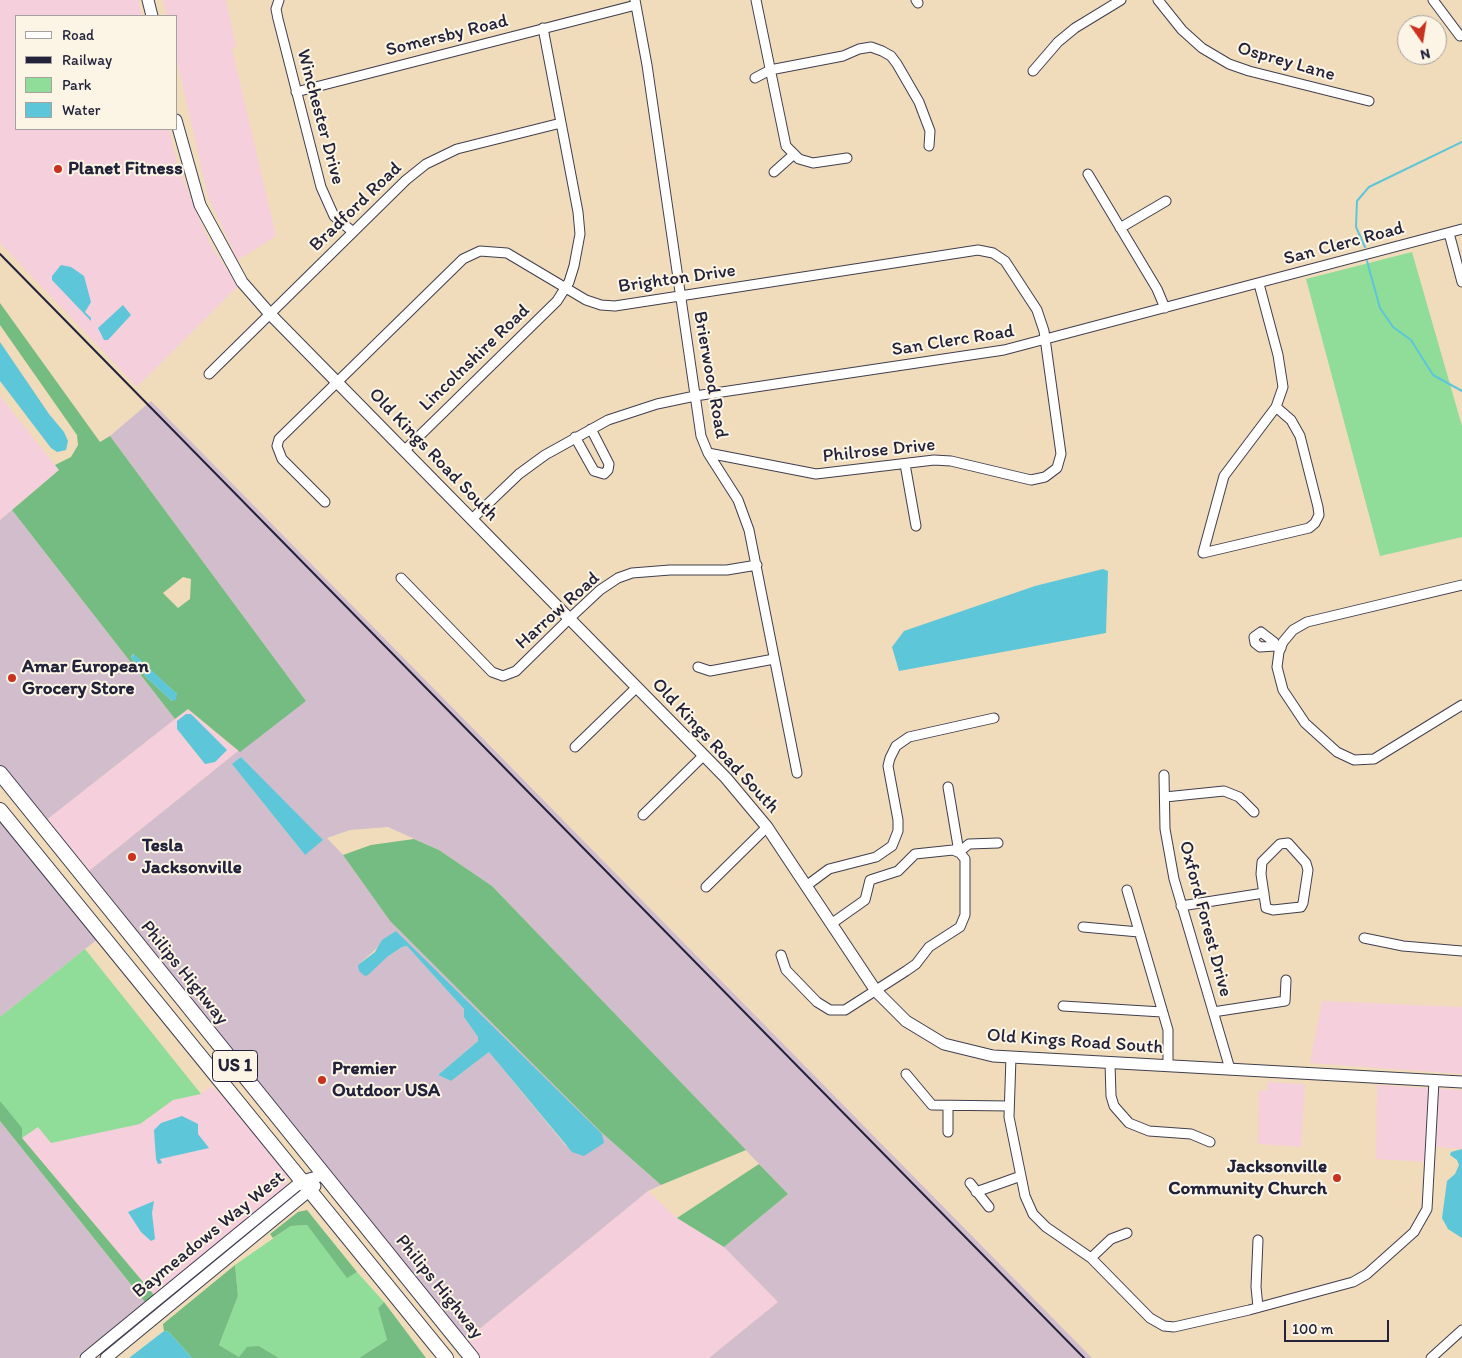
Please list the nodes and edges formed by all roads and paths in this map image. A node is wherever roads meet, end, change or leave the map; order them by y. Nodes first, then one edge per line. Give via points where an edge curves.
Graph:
1 (148, 0) edge
2 (279, 0) edge
3 (756, 0) edge
4 (1121, 0) edge
5 (1158, 0) edge
6 (1432, 0) edge
7 (635, 2) edge
8 (152, 15) edge
9 (543, 28) junction
10 (1460, 36) dead end
11 (770, 70) junction
12 (1033, 71) dead end
13 (755, 78) dead end
14 (296, 92) junction
15 (1369, 101) dead end
16 (561, 123) junction
17 (178, 127) edge
18 (930, 146) dead end
19 (793, 156) junction
20 (846, 158) dead end
21 (774, 172) dead end
22 (1088, 174) dead end
23 (1166, 201) dead end
24 (1120, 228) junction
25 (1462, 229) edge
26 (353, 232) junction
27 (1448, 233) junction
28 (1462, 282) edge
29 (1259, 284) junction
30 (565, 288) junction
31 (681, 297) junction
32 (1165, 308) junction
33 (270, 314) junction
34 (1045, 341) junction
35 (209, 374) dead end
36 (338, 382) junction
37 (695, 396) junction
38 (1276, 407) junction
39 (592, 429) junction
40 (575, 438) junction
41 (405, 450) junction
42 (708, 453) junction
43 (905, 464) junction
44 (1052, 474) joint
45 (325, 502) dead end
46 (472, 519) junction
47 (916, 526) dead end
48 (756, 565) junction
49 (400, 578) dead end
50 (1462, 585) edge
51 (570, 618) junction
52 (774, 659) junction
53 (698, 667) dead end
54 (637, 687) junction
55 (1462, 705) edge
56 (994, 718) dead end
57 (575, 747) dead end
58 (704, 755) junction
59 (0, 773) edge
60 (796, 773) dead end
61 (1164, 776) dead end
62 (948, 787) dead end
63 (1165, 797) junction
64 (0, 810) edge
65 (1254, 812) dead end
66 (643, 815) dead end
67 (767, 827) junction
68 (998, 842) dead end
69 (959, 852) junction
70 (706, 886) dead end
71 (806, 886) junction
72 (1127, 890) dead end
73 (1264, 893) junction
74 (1181, 906) junction
75 (119, 922) junction
76 (831, 924) junction
77 (94, 925) junction
78 (1083, 927) dead end
79 (1139, 932) junction
80 (1364, 938) dead end
81 (1462, 951) edge
82 (781, 955) dead end
83 (1286, 980) dead end
84 (876, 991) junction
85 (1063, 1006) dead end
86 (1162, 1012) junction
87 (1213, 1012) junction
88 (1011, 1057) junction
89 (1110, 1063) junction
90 (1168, 1065) junction
91 (1230, 1069) junction
92 (239, 1070) junction
93 (906, 1074) dead end
94 (1434, 1081) junction
95 (1462, 1082) edge
96 (223, 1083) junction
97 (1009, 1106) junction
98 (948, 1107) junction
99 (948, 1132) dead end
100 (1210, 1142) dead end
101 (324, 1175) junction
102 (1020, 1176) junction
103 (970, 1183) dead end
104 (306, 1186) junction
105 (976, 1192) junction
106 (989, 1207) dead end
107 (1126, 1233) dead end
108 (1258, 1240) dead end
109 (1091, 1258) junction
110 (1258, 1307) junction
111 (1462, 1330) edge
112 (86, 1358) edge
113 (106, 1358) edge
114 (446, 1358) edge
115 (472, 1358) edge
116 (1431, 1358) edge

1 - 8 street
2 - 14 street, Winchester Drive via 276,10
3 - 11 street
4 - 12 street via 1075,28
5 - 15 street, Osprey Lane via 1182,30 1202,48 1229,64
6 - 10 street
7 - 9 street, Somersby Road
7 - 31 street, Brierwood Road
9 - 14 street, Somersby Road
9 - 16 street, Lincolnshire Road
11 - 13 street
11 - 18 street via 843,56 859,49 871,47 882,51 897,64 919,102 930,131
11 - 19 street via 784,141
14 - 26 street, Winchester Drive via 324,196 334,216
16 - 26 street, Bradford Road via 457,149 441,156 406,180
16 - 30 street, Lincolnshire Road via 580,234 574,266
17 - 33 street, Old Kings Road South via 200,205 233,269
19 - 20 street via 813,163
19 - 21 street
22 - 24 street
23 - 24 street
24 - 32 street
25 - 27 street, San Clerc Road
26 - 33 street, Bradford Road
27 - 28 street
27 - 29 street, San Clerc Road
29 - 32 street, San Clerc Road
29 - 38 street via 1282,374 1283,387
30 - 31 street, Brighton Drive via 601,305
30 - 36 street, Brighton Drive via 507,253 490,250 471,254
30 - 41 street, Lincolnshire Road via 557,301
31 - 34 street, Brighton Drive via 978,250 992,252 1012,270 1037,310
31 - 37 street, Brierwood Road
32 - 34 street, San Clerc Road
33 - 35 street, Bradford Road
33 - 36 street, Old Kings Road South
34 - 37 street, San Clerc Road via 1004,350
34 - 44 street, Brighton Drive via 1061,454
36 - 41 street, Old Kings Road South
36 - 45 street, Brighton Drive via 279,439 277,446 282,459
37 - 39 street, San Clerc Road via 629,412
37 - 42 street, Brierwood Road via 701,436
38 - 38 street via 1224,476 1203,553 1309,528 1316,523 1318,507 1300,436 1291,420
39 - 40 street, San Clerc Road
39 - 40 street via 609,464 604,474 594,472
40 - 46 street, San Clerc Road via 545,454 519,474
41 - 46 street, Old Kings Road South
42 - 43 street, Philrose Drive via 816,474
42 - 48 street, Brierwood Road via 746,517
43 - 44 street, Philrose Drive via 951,461 1031,480
43 - 47 street
46 - 51 street, Old Kings Road South
48 - 51 street, Harrow Road via 727,570 632,574 618,578 600,590
48 - 52 street, Brierwood Road
49 - 51 street, Harrow Road via 492,672 503,676 516,671
50 - 55 street via 1312,620 1294,630 1278,647 1278,677 1300,716 1337,752 1354,760 1374,759
51 - 54 street, Old Kings Road South
52 - 53 street via 710,671
52 - 60 street, Brierwood Road
54 - 57 street
54 - 58 street, Old Kings Road South
56 - 71 street via 909,737 896,746 888,766 898,820 898,832 892,846 876,856 829,870
58 - 66 street
58 - 67 street, Old Kings Road South
59 - 75 main road, Philips Highway / US 1
61 - 63 street, Oxford Forest Drive
62 - 69 street
63 - 65 street via 1224,791 1239,797
63 - 74 street, Oxford Forest Drive via 1165,829
64 - 77 main road, Philips Highway / US 1
67 - 70 street
67 - 71 street, Old Kings Road South
68 - 69 street via 969,844
69 - 76 street via 916,854 898,871 874,877 868,884 865,900
69 - 84 street via 965,859 964,920 960,927 929,947 911,968
71 - 76 street, Old Kings Road South
72 - 79 street
73 - 73 street via 1266,908 1273,910 1304,904 1308,870 1306,863 1288,843 1280,844 1265,857 1260,867
73 - 74 street
74 - 87 street, Oxford Forest Drive
75 - 77 main road
75 - 92 main road, Philips Highway / US 1
76 - 84 street, Old Kings Road South
77 - 96 main road, Philips Highway / US 1
78 - 79 street
79 - 86 street
80 - 81 street via 1403,946
82 - 84 street via 786,970 817,1002 830,1010 845,1010
83 - 87 street via 1285,1001
84 - 88 street, Old Kings Road South via 906,1021 944,1044 978,1054
85 - 86 street
86 - 90 street via 1168,1030
87 - 91 street, Oxford Forest Drive
88 - 89 street, Old Kings Road South
88 - 97 street
89 - 90 street, Old Kings Road South
89 - 100 street via 1114,1106 1129,1123 1149,1131 1191,1134
90 - 91 street, Old Kings Road South
91 - 94 street, Old Kings Road South
92 - 96 main road
92 - 101 main road, Philips Highway / US 1
93 - 98 street via 932,1105
94 - 95 street, Old Kings Road South
94 - 110 street via 1428,1204 1418,1227 1367,1274 1353,1282
96 - 104 main road, Philips Highway / US 1
97 - 98 street
97 - 102 street
98 - 99 street
101 - 104 street, Baymeadows Way West
101 - 115 main road, Philips Highway / US 1
102 - 105 street
102 - 109 street via 1033,1214
103 - 105 street
104 - 112 street, Baymeadows Way West
104 - 113 street, Baymeadows Way West
104 - 114 main road, Philips Highway / US 1
105 - 106 street
107 - 109 street via 1111,1240
108 - 110 street
109 - 110 street via 1150,1318 1164,1326 1182,1327
111 - 116 street

